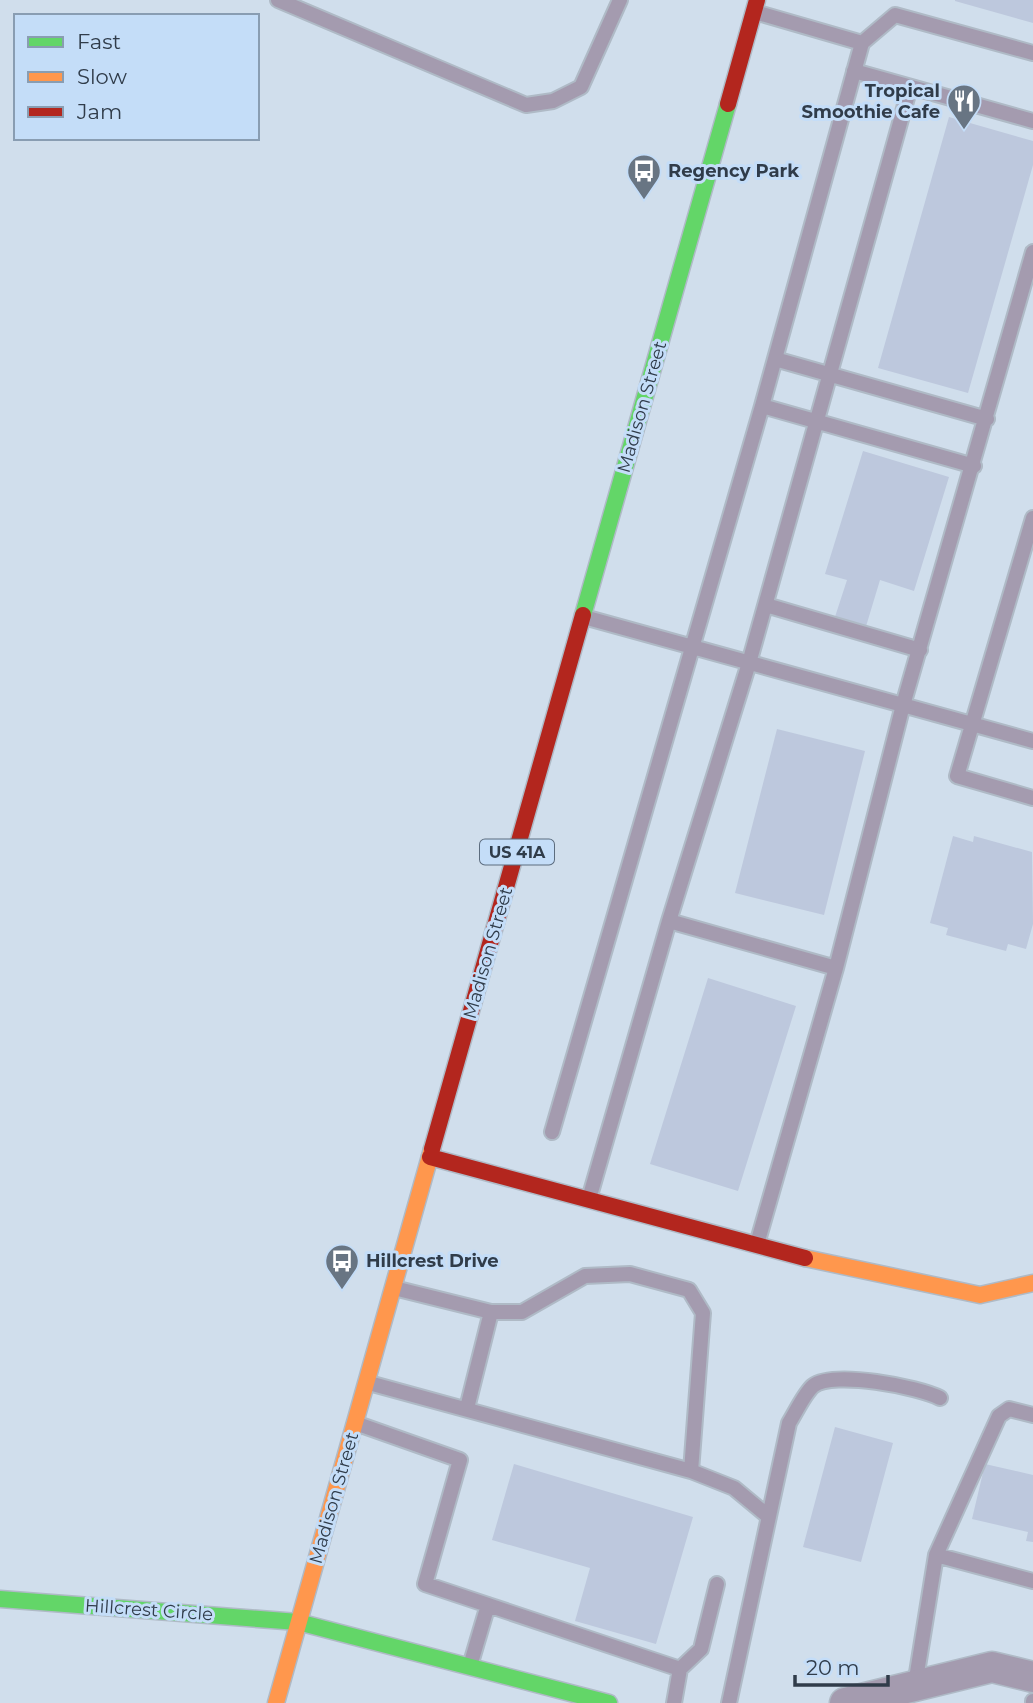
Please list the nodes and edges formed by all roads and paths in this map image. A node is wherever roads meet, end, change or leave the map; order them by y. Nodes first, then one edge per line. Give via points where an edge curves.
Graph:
1 (278, 0) edge
2 (620, 0) edge
3 (756, 6) edge
4 (862, 43) junction
5 (1033, 53) edge
6 (854, 71) junction
7 (911, 87) junction
8 (1033, 121) edge
9 (1033, 252) edge
10 (775, 359) junction
11 (832, 375) junction
12 (762, 406) junction
13 (987, 419) junction
14 (819, 422) junction
15 (974, 466) junction
16 (1033, 521) edge
17 (766, 605) junction
18 (583, 616) junction
19 (693, 646) junction
20 (920, 650) junction
21 (749, 663) junction
22 (903, 705) junction
23 (972, 725) junction
24 (1033, 741) edge
25 (1033, 798) edge
26 (668, 921) junction
27 (836, 968) junction
28 (552, 1132) dead end
29 (430, 1157) junction
30 (589, 1200) junction
31 (757, 1245) junction
32 (1033, 1283) edge
33 (393, 1288) junction
34 (491, 1312) junction
35 (366, 1382) junction
36 (940, 1398) dead end
37 (467, 1408) junction
38 (1033, 1415) edge
39 (355, 1423) junction
40 (691, 1471) junction
41 (769, 1517) junction
42 (936, 1555) junction
43 (1033, 1581) edge
44 (717, 1584) dead end
45 (0, 1599) edge
46 (488, 1605) junction
47 (298, 1622) junction
48 (470, 1667) junction
49 (680, 1669) junction
50 (1033, 1676) edge
51 (915, 1685) junction
52 (276, 1703) edge
53 (609, 1703) edge
54 (674, 1703) edge
55 (729, 1703) edge
56 (845, 1703) edge

1 - 2 lane via 526,105 553,101 581,87
3 - 4 lane
3 - 18 main road, Madison Street / US 41A
4 - 5 lane via 895,15
4 - 6 lane
6 - 7 lane
6 - 10 lane
7 - 8 lane
7 - 11 lane
9 - 13 lane
10 - 11 lane
10 - 12 lane
11 - 13 lane
11 - 14 lane
12 - 14 lane
12 - 19 lane
13 - 15 lane
14 - 15 lane
14 - 17 lane
15 - 20 lane
16 - 23 lane
17 - 20 lane
17 - 21 lane
18 - 19 lane
18 - 29 main road, Madison Street / US 41A
19 - 21 lane
19 - 28 lane
20 - 22 lane
21 - 22 lane
21 - 26 lane
22 - 23 lane
22 - 27 lane
23 - 24 lane
23 - 25 lane via 957,776
26 - 27 lane
26 - 30 lane
27 - 31 lane
29 - 30 main road
29 - 33 main road, Madison Street / US 41A
30 - 31 main road
31 - 32 main road via 980,1295
33 - 34 lane
33 - 35 main road, Madison Street / US 41A
34 - 37 lane
34 - 40 lane via 522,1312 584,1276 630,1274 689,1290 703,1313
35 - 37 lane
35 - 39 main road, Madison Street / US 41A
36 - 41 lane via 922,1389 832,1379 813,1386 789,1423
37 - 40 lane
38 - 42 lane via 1009,1409 999,1416
39 - 46 lane via 460,1460 425,1584
39 - 47 main road, Madison Street / US 41A
40 - 41 lane via 734,1488
41 - 55 lane
42 - 43 lane
42 - 51 lane
44 - 49 lane via 701,1649
45 - 47 main road, Hillcrest Circle
46 - 48 lane
46 - 49 lane
47 - 48 main road
47 - 52 main road, Madison Street / US 41A
48 - 53 main road
49 - 54 lane
50 - 51 street via 992,1667
51 - 56 street

